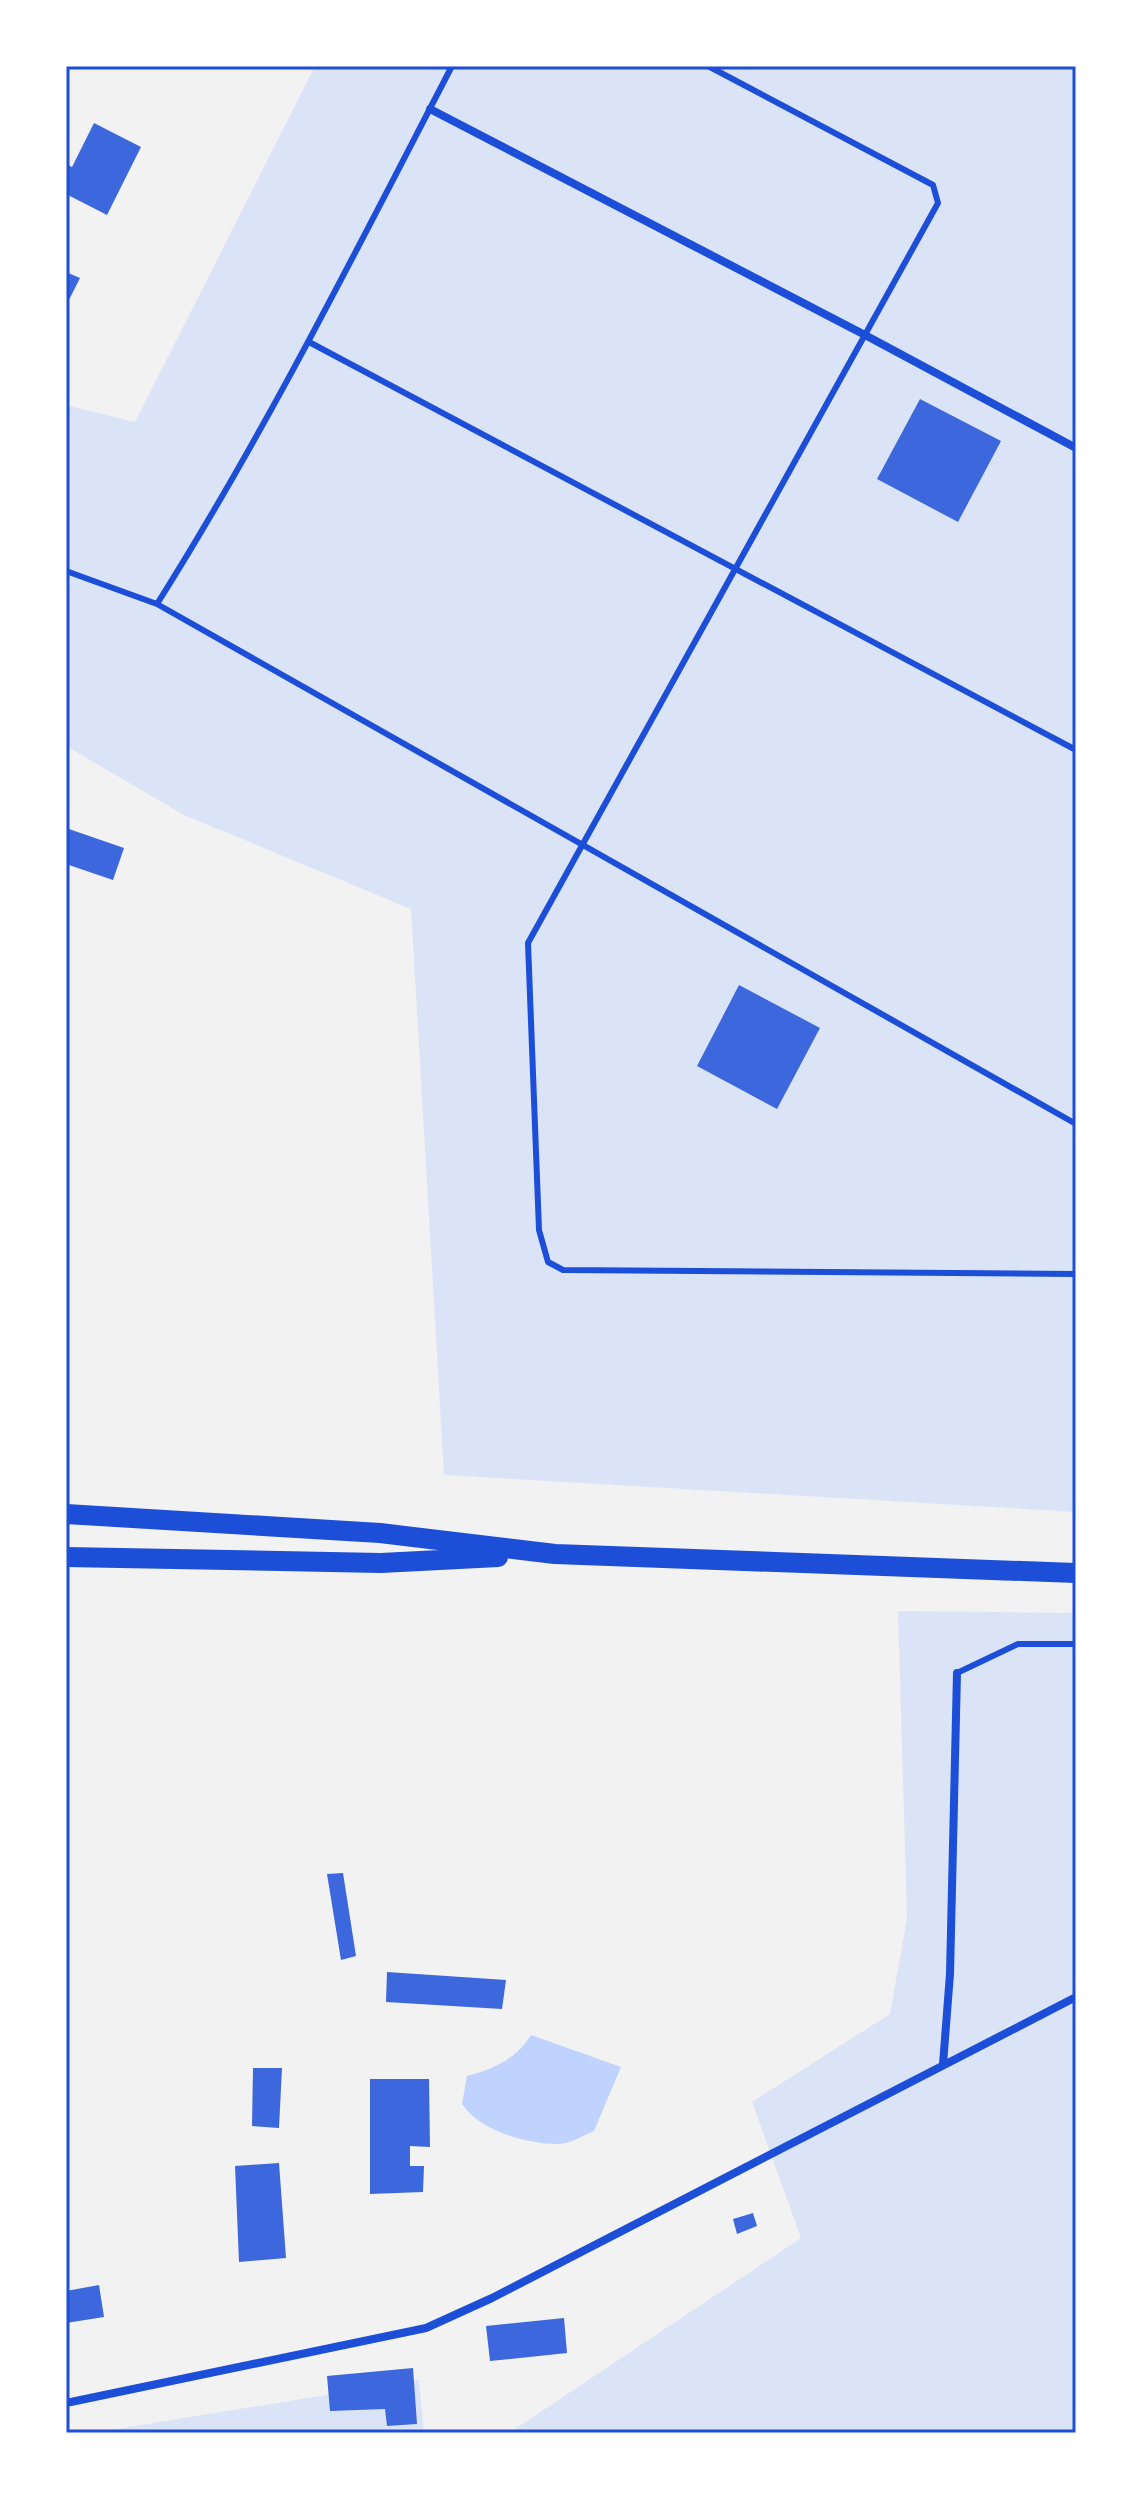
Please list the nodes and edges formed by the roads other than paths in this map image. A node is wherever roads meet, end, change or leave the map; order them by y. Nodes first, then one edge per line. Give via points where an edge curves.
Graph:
1 (452, 66) edge
2 (708, 66) edge
3 (430, 109) junction
4 (865, 335) junction
5 (309, 342) junction
6 (1076, 448) edge
7 (734, 570) junction
8 (66, 571) edge
9 (157, 604) junction
10 (1076, 750) edge
11 (581, 846) junction
12 (1076, 1124) edge
13 (1076, 1274) edge
14 (66, 1514) edge
15 (555, 1554) junction
16 (66, 1557) edge
17 (1076, 1573) edge
18 (1076, 1644) edge
19 (957, 1673) joint
20 (1076, 1997) edge
21 (943, 2064) junction
22 (66, 2403) edge

1 - 3 lane
2 - 4 lane via 933,185 938,203
3 - 4 street
3 - 5 lane
4 - 6 street
4 - 7 lane
5 - 7 lane
5 - 9 lane
7 - 10 lane
7 - 11 lane
8 - 9 lane
9 - 11 lane
11 - 12 lane
11 - 13 lane via 528,943 539,1230 548,1262 563,1270
14 - 15 main road via 380,1533
15 - 16 main road via 381,1563
15 - 17 main road
18 - 19 lane via 1018,1644
19 - 21 street
20 - 21 street
21 - 22 street via 426,2328

